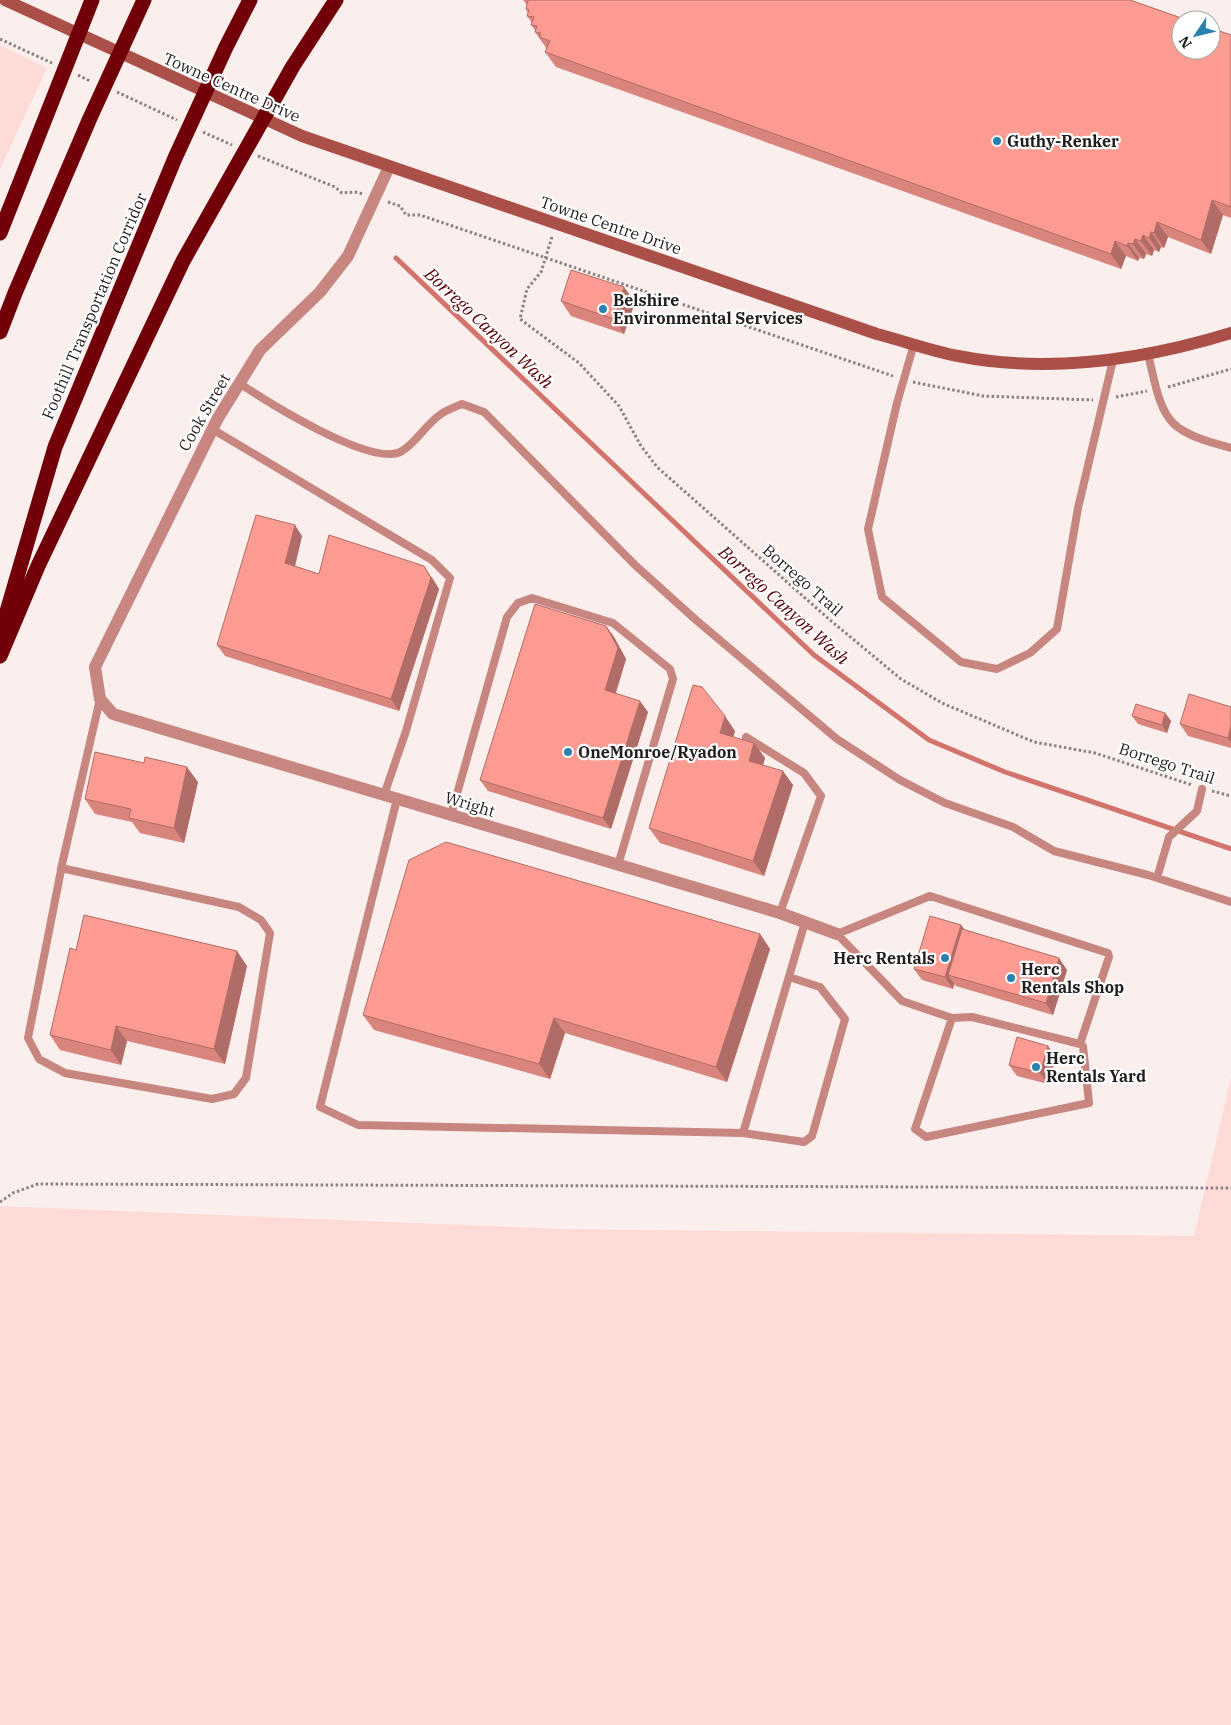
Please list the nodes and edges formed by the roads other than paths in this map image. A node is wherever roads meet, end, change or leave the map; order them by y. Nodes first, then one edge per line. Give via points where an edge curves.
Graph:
1 (4, 0) edge
2 (92, 0) edge
3 (250, 0) edge
4 (336, 0) edge
5 (142, 4) edge
6 (389, 167) junction
7 (0, 233) edge
8 (0, 332) edge
9 (1231, 332) edge
10 (914, 344) junction
11 (1148, 355) junction
12 (1113, 360) junction
13 (239, 383) junction
14 (212, 429) junction
15 (1231, 448) edge
16 (0, 637) edge
17 (0, 656) edge
18 (100, 699) junction
19 (746, 737) dead end
20 (1202, 788) road end
21 (390, 797) junction
22 (451, 815) junction
23 (618, 865) junction
24 (61, 868) junction
25 (1157, 878) junction
26 (1231, 902) edge
27 (780, 913) junction
28 (805, 922) junction
29 (837, 934) junction
30 (789, 977) junction
31 (952, 1018) junction
32 (1080, 1044) junction
33 (743, 1133) junction

1 - 6 street, Towne Centre Drive via 302,136
2 - 7 highway
3 - 16 highway, Foothill Transportation Corridor via 175,158 54,447
4 - 17 highway via 293,66 179,270 38,566
5 - 8 highway via 14,293
6 - 10 street, Towne Centre Drive
6 - 13 street, Cook Street via 348,256 320,292 260,350
9 - 11 street, Towne Centre Drive
10 - 12 street, Towne Centre Drive via 958,356 1014,363
10 - 12 lane via 868,529 882,597 961,662 997,669 1030,653 1057,629 1078,508
11 - 12 street, Towne Centre Drive
11 - 15 lane via 1164,408 1174,424 1197,437
13 - 14 street, Cook Street
13 - 25 lane via 276,407 350,445 386,456 401,451 441,414 462,404 484,412 635,565 837,739 900,780 945,803 1013,827 1054,850
14 - 18 street, Cook Street via 95,667
14 - 21 lane via 432,560 450,578
18 - 21 street, Wright via 113,714
18 - 24 lane
19 - 27 lane via 804,773 821,796
20 - 25 lane via 1198,811 1168,837
21 - 22 street, Wright
21 - 33 lane via 320,1106 358,1125
22 - 23 street, Wright
22 - 23 lane via 507,617 518,603 532,598 613,623 670,669 673,679
23 - 27 street, Wright
24 - 24 lane via 28,1038 39,1059 65,1073 212,1099 234,1094 246,1078 270,933 262,920 239,907
25 - 26 lane
27 - 28 street, Wright
28 - 29 street, Wright
28 - 30 lane
29 - 31 lane via 902,1001
29 - 32 lane via 930,896 1108,953
30 - 33 lane
30 - 33 lane via 820,987 845,1019 815,1127 812,1136 804,1142
31 - 32 lane via 972,1017
31 - 32 lane via 915,1128 926,1137 1089,1103 1083,1046

